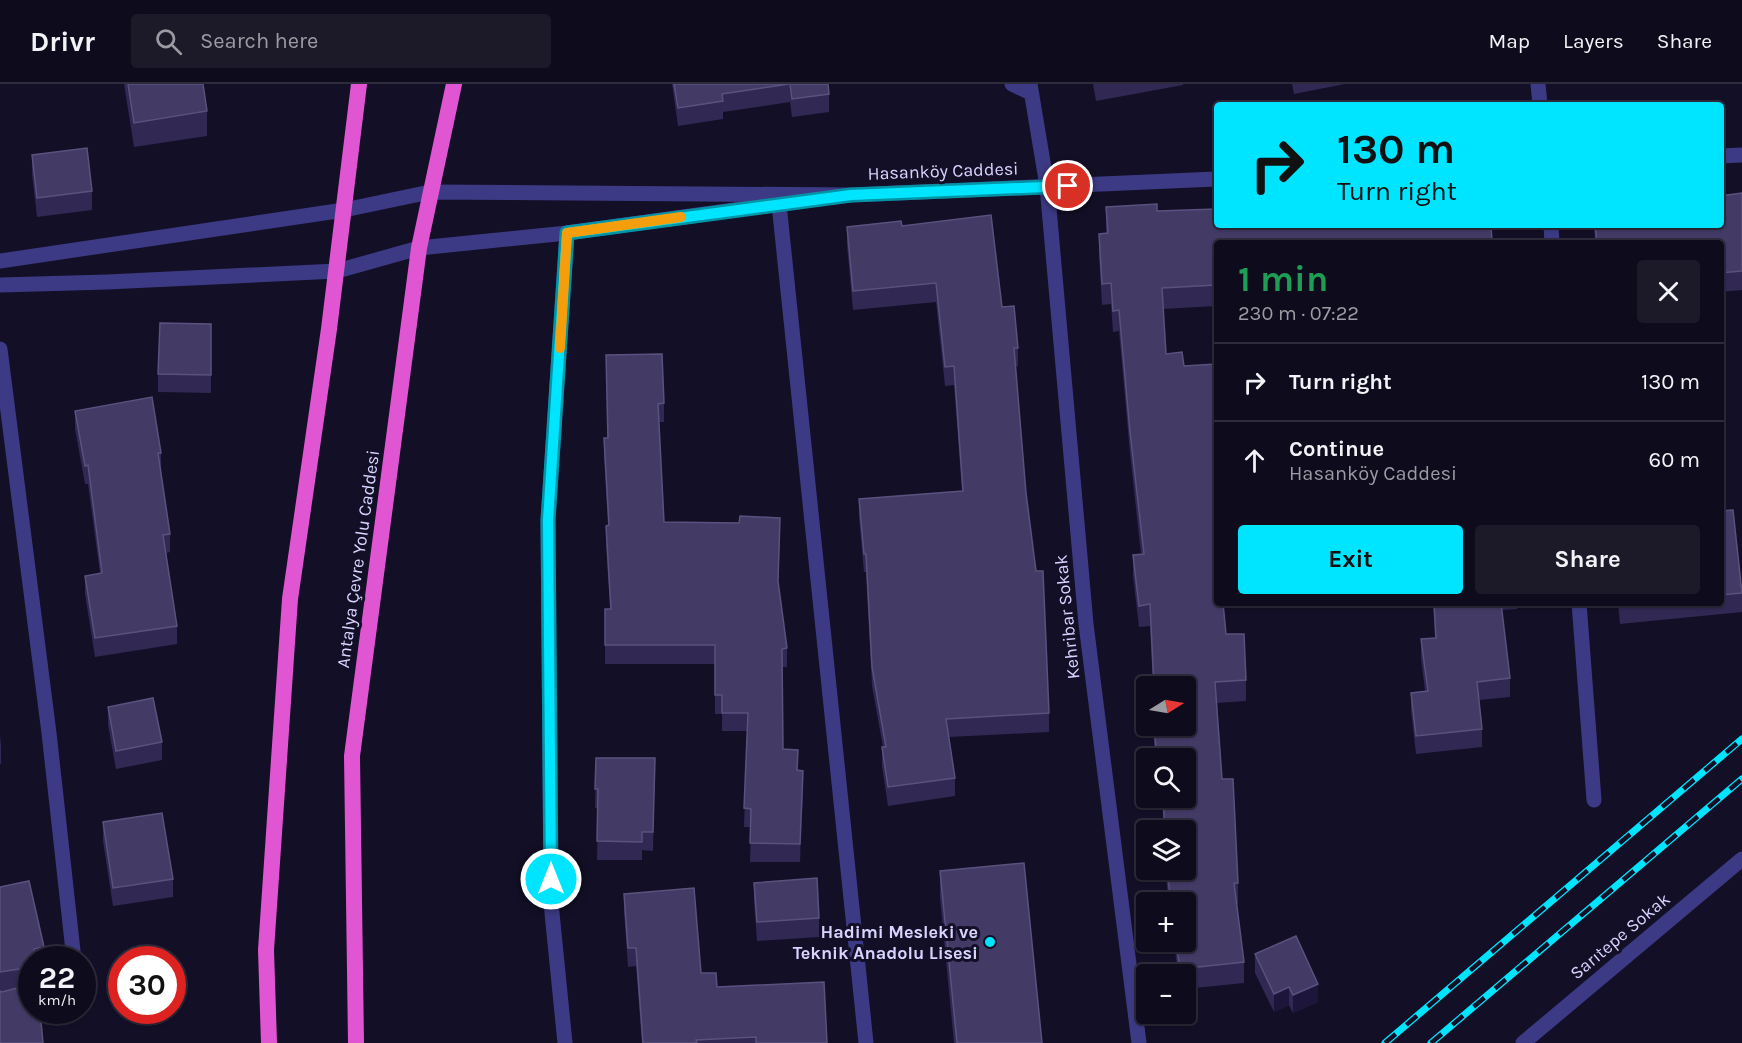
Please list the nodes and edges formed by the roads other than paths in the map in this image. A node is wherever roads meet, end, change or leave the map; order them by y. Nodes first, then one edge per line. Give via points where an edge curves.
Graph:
1 (359, 84) edge
2 (454, 84) edge
3 (1012, 84) edge
4 (1538, 84) edge
5 (1030, 88) edge
6 (1540, 102) edge
7 (1742, 155) edge
8 (1724, 156) edge
9 (1214, 179) edge
10 (1047, 186) junction
11 (430, 192) junction
12 (851, 195) junction
13 (779, 204) junction
14 (344, 210) junction
15 (567, 233) junction
16 (419, 248) junction
17 (0, 261) edge
18 (336, 271) junction
19 (0, 285) edge
20 (0, 349) edge
21 (1579, 606) edge
22 (1594, 800) dead end
23 (1742, 859) edge
24 (72, 946) edge
25 (269, 1043) edge
26 (356, 1043) edge
27 (565, 1043) edge
28 (866, 1043) edge
29 (1139, 1043) edge
30 (1523, 1043) edge

1 - 14 highway
2 - 11 highway, Antalya Çevre Yolu Caddesi
3 - 5 street
4 - 6 street
5 - 10 street, Kehribar Sokak
7 - 8 street
9 - 10 street, Hasanköy Caddesi
10 - 12 street, Hasanköy Caddesi
10 - 29 street, Kehribar Sokak via 1086,624
11 - 12 street
11 - 14 street
11 - 16 highway, Antalya Çevre Yolu Caddesi
12 - 13 street
13 - 15 street
13 - 28 street
14 - 17 street
14 - 18 highway
15 - 16 street
15 - 27 street via 548,520 551,903
16 - 18 street
16 - 26 highway, Antalya Çevre Yolu Caddesi via 352,756
18 - 19 street
18 - 25 highway via 290,599 266,950
20 - 24 street
21 - 22 street
23 - 30 street, Sarıtepe Sokak

